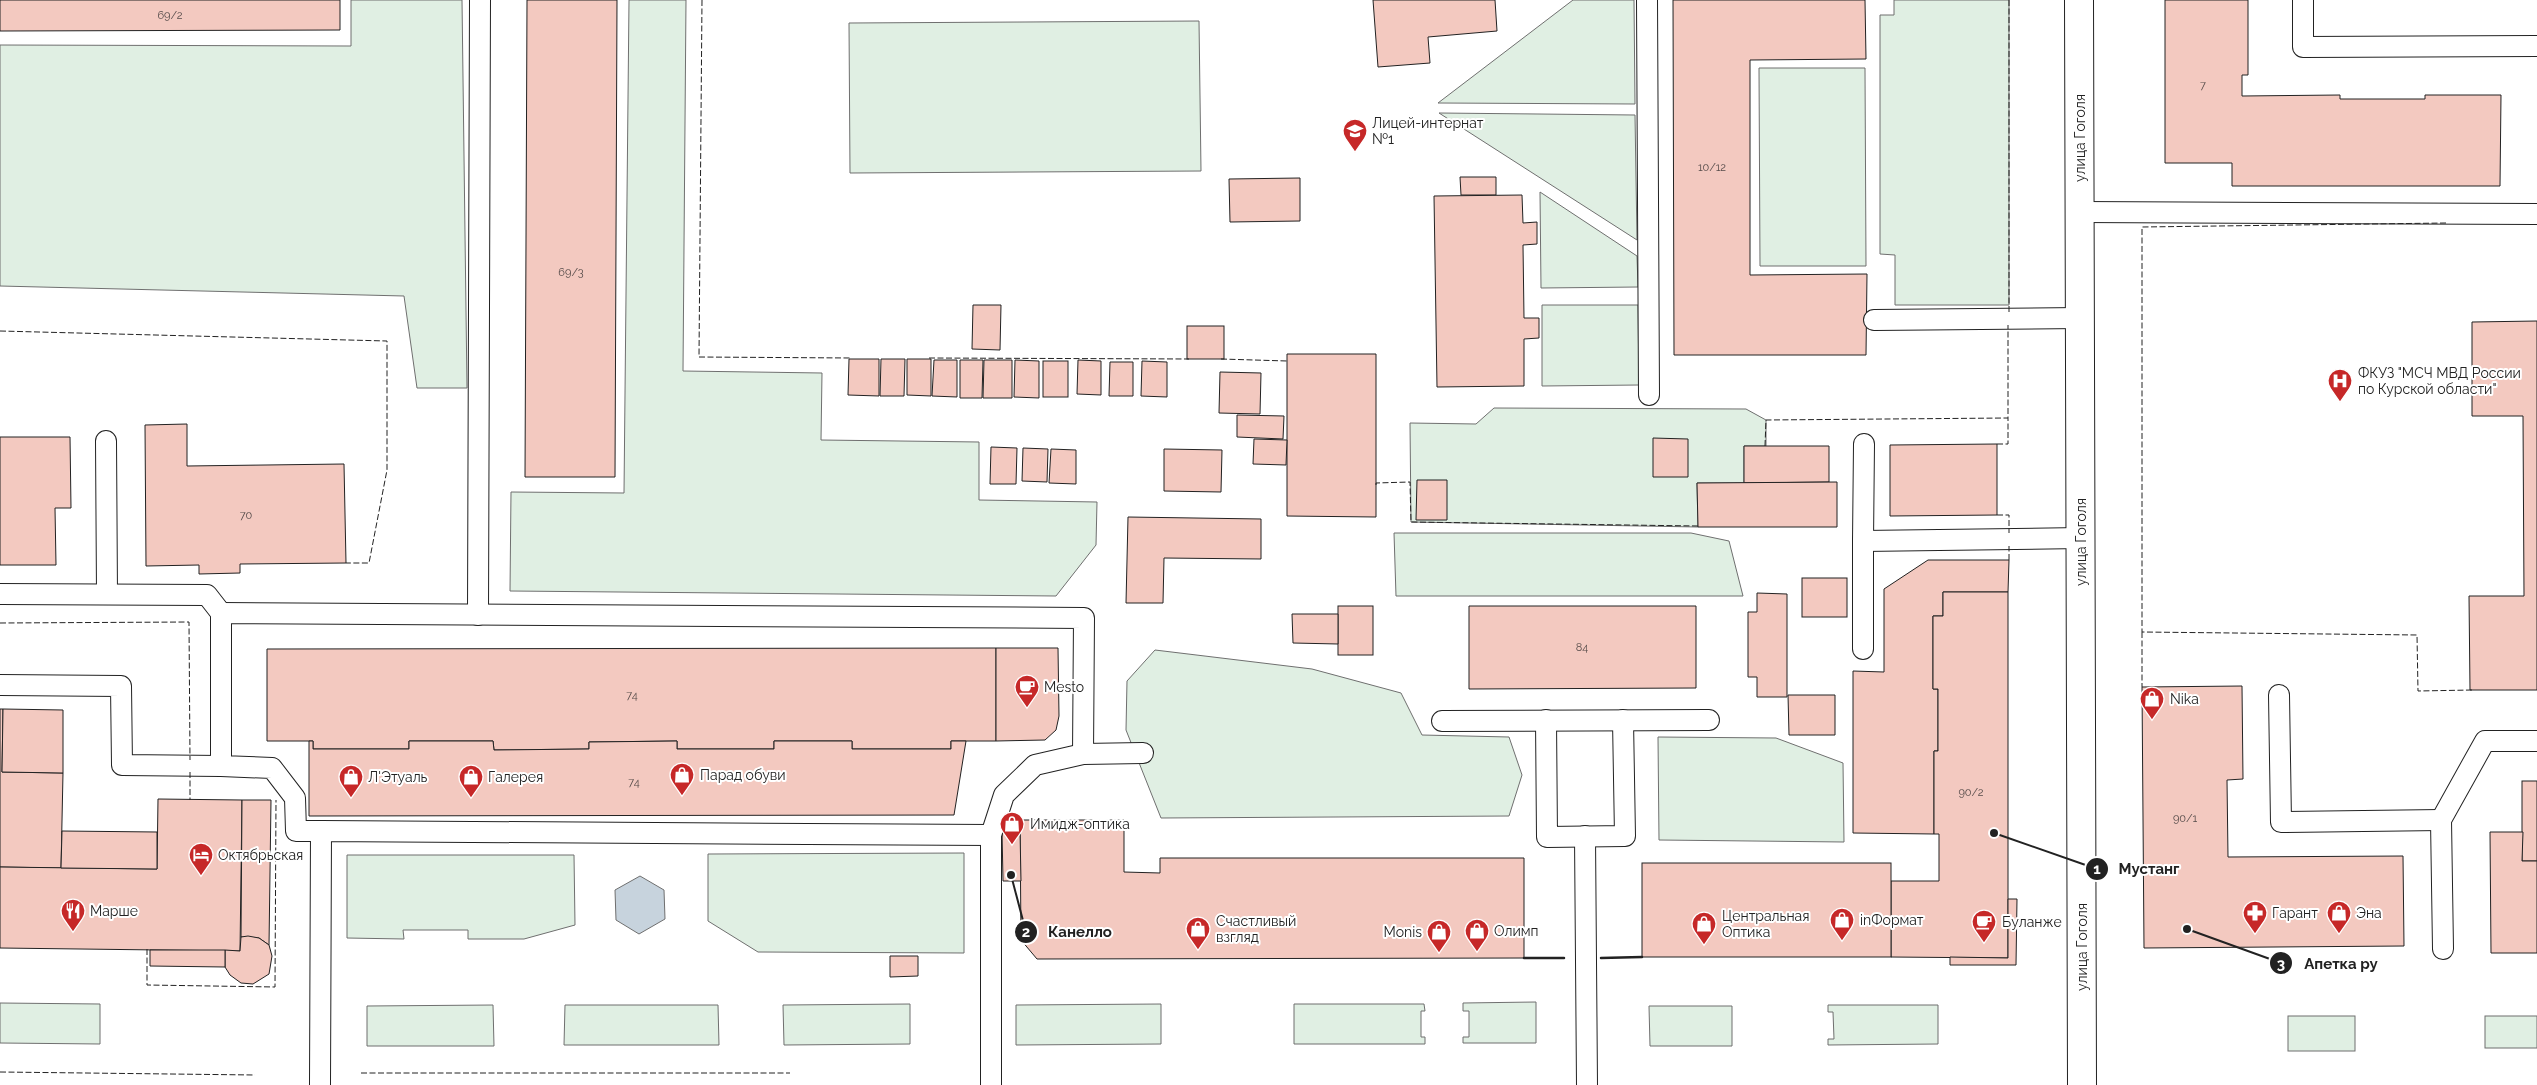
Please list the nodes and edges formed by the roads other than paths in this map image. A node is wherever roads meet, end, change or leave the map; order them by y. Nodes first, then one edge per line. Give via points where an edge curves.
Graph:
1 (480, 0) edge
2 (1646, 0) edge
3 (2079, 0) edge
4 (2303, 0) edge
5 (2537, 46) edge
6 (2080, 212) junction
7 (2537, 214) edge
8 (2080, 318) junction
9 (1874, 320) dead end
10 (1649, 395) dead end
11 (106, 441) dead end
12 (1864, 444) dead end
13 (2081, 538) junction
14 (1863, 541) junction
15 (0, 594) edge
16 (107, 594) junction
17 (221, 613) junction
18 (478, 616) junction
19 (1863, 649) dead end
20 (0, 685) edge
21 (2279, 695) dead end
22 (1546, 720) junction
23 (1623, 720) junction
24 (1709, 720) dead end
25 (1442, 721) dead end
26 (2537, 741) edge
27 (1143, 753) dead end
28 (1083, 754) junction
29 (221, 766) junction
30 (2441, 820) junction
31 (322, 831) junction
32 (991, 835) junction
33 (1585, 836) junction
34 (2443, 949) dead end
35 (320, 1085) edge
36 (991, 1085) edge
37 (1588, 1085) edge
38 (2082, 1085) edge

1 - 18 lane
2 - 10 lane
3 - 6 street, улица Гоголя
4 - 5 lane via 2303,47
6 - 7 lane
6 - 8 street, улица Гоголя
8 - 9 lane
8 - 13 street, улица Гоголя
11 - 16 lane
12 - 14 lane
13 - 14 lane
13 - 38 street, улица Гоголя
14 - 19 lane
15 - 16 lane
16 - 17 lane via 208,594
17 - 18 lane
17 - 29 lane
18 - 28 lane via 1084,618
20 - 29 lane via 121,686 122,766
21 - 30 lane via 2281,822
22 - 23 lane
22 - 25 lane
22 - 33 lane via 1547,837
23 - 24 lane
23 - 33 lane via 1625,836
26 - 30 lane via 2485,741
27 - 28 lane
28 - 32 lane via 1035,765 1004,795
29 - 31 lane via 272,768 295,798 296,831
30 - 34 lane
31 - 32 lane
31 - 35 lane
32 - 36 lane
33 - 37 lane

